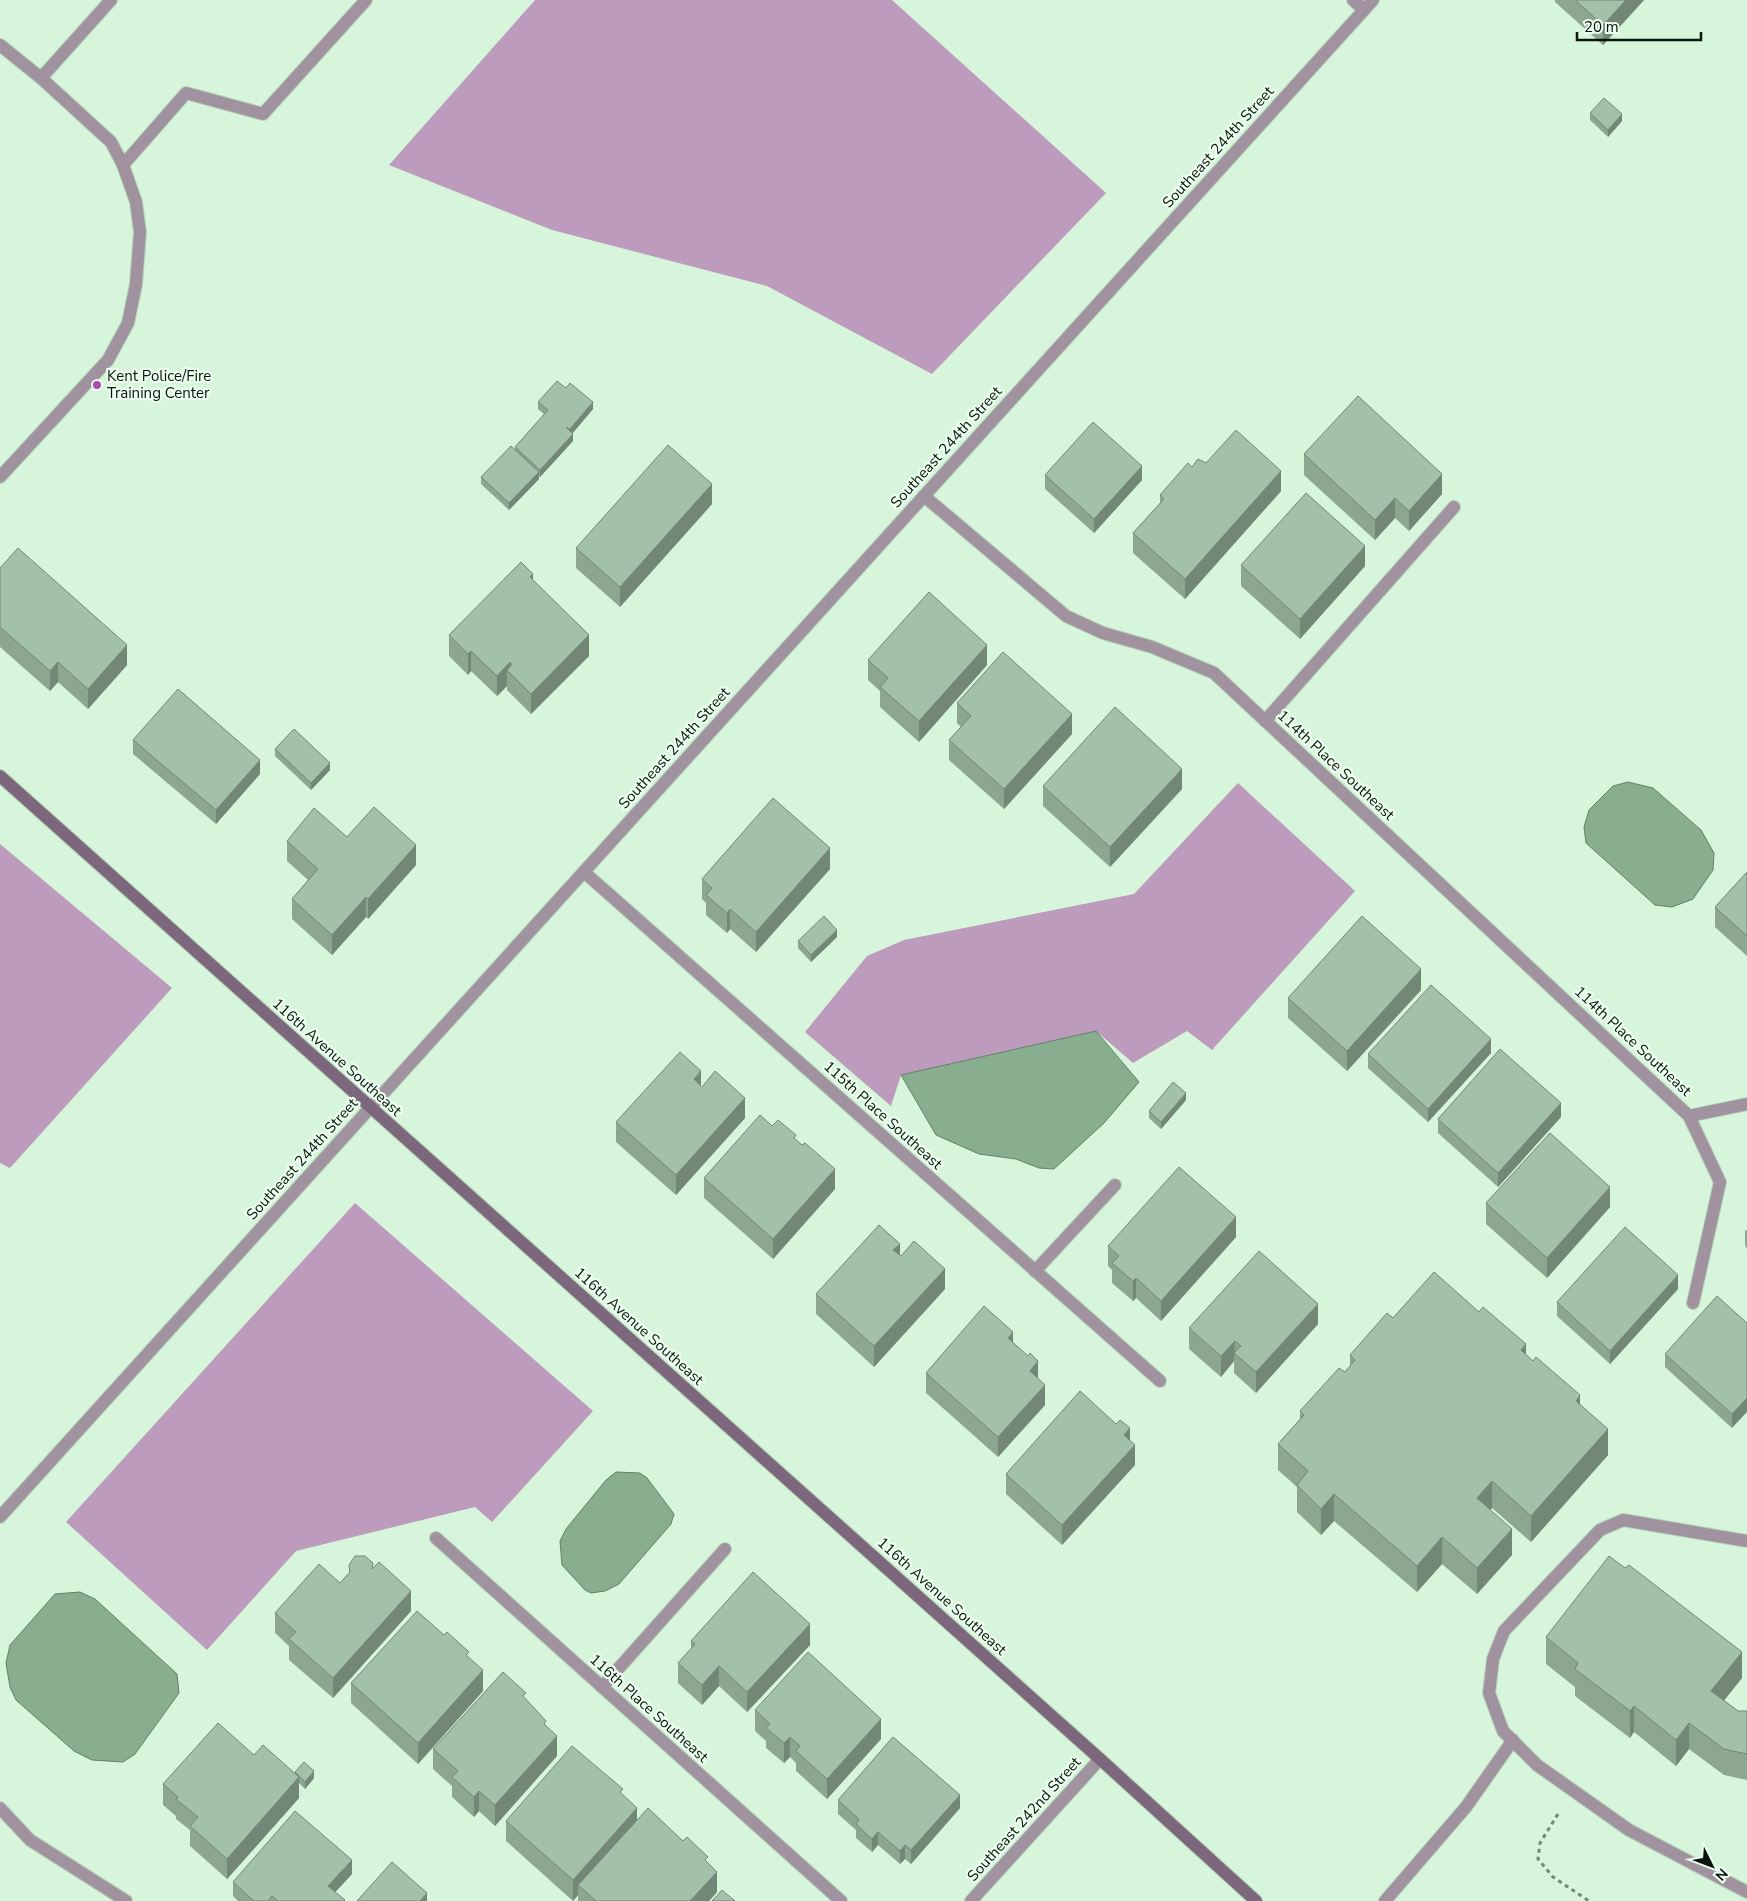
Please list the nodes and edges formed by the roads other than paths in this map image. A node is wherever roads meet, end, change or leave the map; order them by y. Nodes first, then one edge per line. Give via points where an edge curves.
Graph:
1 (111, 0) edge
2 (366, 0) edge
3 (1353, 0) edge
4 (1373, 0) edge
5 (1364, 10) junction
6 (0, 45) edge
7 (41, 78) junction
8 (123, 164) junction
9 (0, 477) edge
10 (924, 496) junction
11 (1454, 507) dead end
12 (1265, 721) junction
13 (0, 776) edge
14 (584, 872) junction
15 (1747, 1104) edge
16 (370, 1108) junction
17 (1689, 1116) junction
18 (1115, 1185) dead end
19 (1034, 1271) junction
20 (1693, 1304) dead end
21 (1160, 1381) dead end
22 (0, 1517) edge
23 (436, 1538) dead end
24 (1747, 1541) edge
25 (724, 1549) dead end
26 (602, 1687) junction
27 (1512, 1740) junction
28 (1100, 1759) junction
29 (0, 1808) edge
30 (1747, 1892) edge
31 (126, 1901) edge
32 (841, 1901) edge
33 (971, 1901) edge
34 (1256, 1901) edge
35 (1385, 1901) edge

1 - 7 street
2 - 8 street via 263,114 186,93
3 - 5 street
4 - 5 street, Southeast 244th Street
5 - 10 street, Southeast 244th Street
6 - 7 street
7 - 8 street via 111,142
8 - 9 street via 136,202 140,232 136,284 128,323 108,360
10 - 12 street, 114th Place Southeast via 1066,616 1102,633 1152,647 1214,673
10 - 14 street, Southeast 244th Street
11 - 12 street
12 - 17 street, 114th Place Southeast
13 - 16 main road, 116th Avenue Southeast
14 - 16 street, Southeast 244th Street
14 - 19 street, 115th Place Southeast
15 - 17 street
16 - 22 street, Southeast 244th Street
16 - 28 main road, 116th Avenue Southeast
17 - 20 street via 1720,1182
18 - 19 street
19 - 21 street, 115th Place Southeast
23 - 26 street, 116th Place Southeast
24 - 27 street via 1623,1520 1600,1530 1504,1631 1493,1659 1489,1693 1504,1731
25 - 26 street
26 - 32 street, 116th Place Southeast
27 - 30 street via 1536,1765 1629,1830
27 - 35 street via 1466,1807
28 - 33 street, Southeast 242nd Street
28 - 34 main road, 116th Avenue Southeast
29 - 31 street via 30,1840

